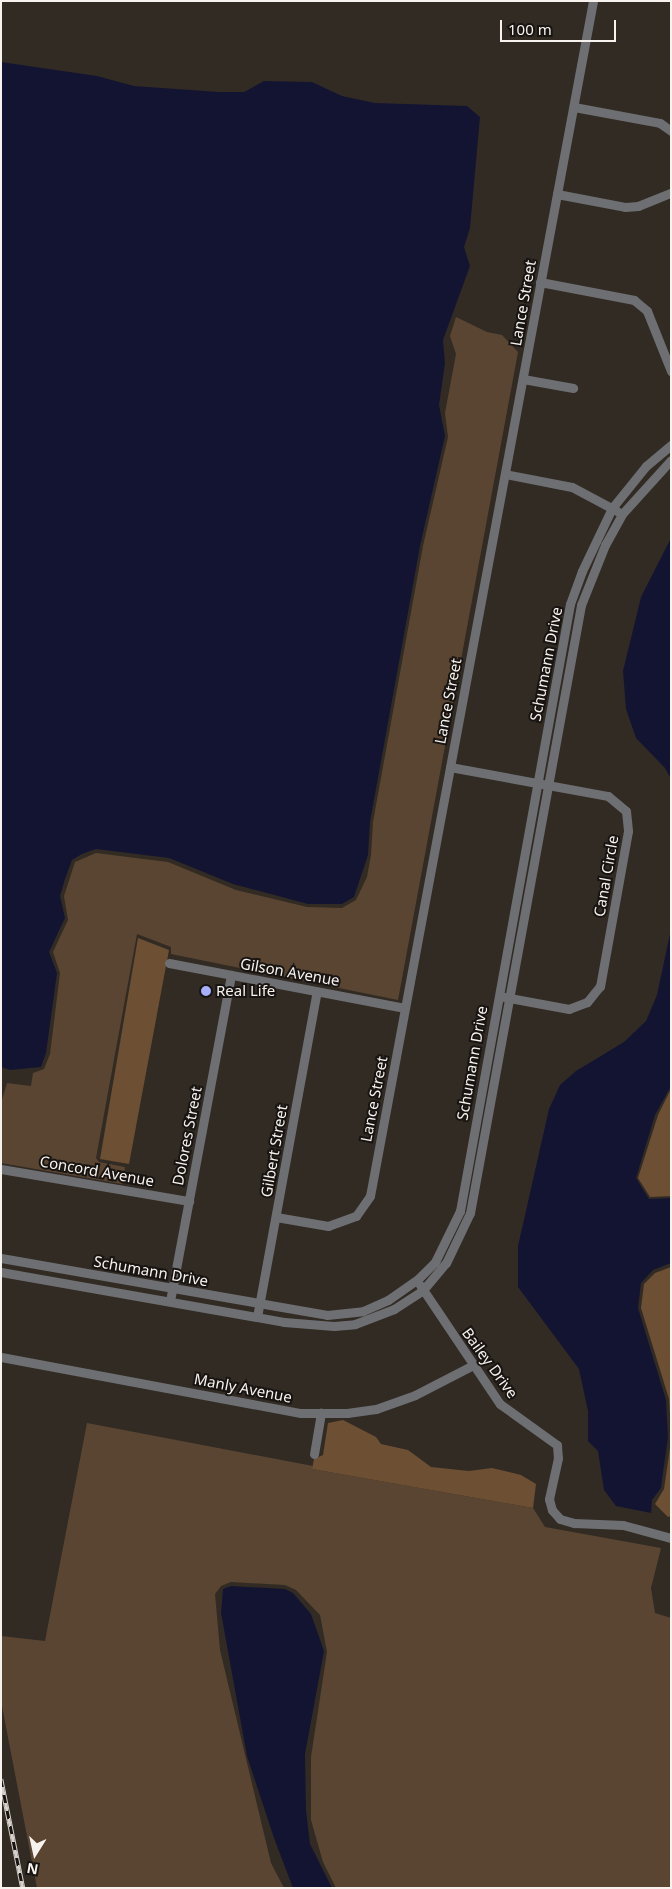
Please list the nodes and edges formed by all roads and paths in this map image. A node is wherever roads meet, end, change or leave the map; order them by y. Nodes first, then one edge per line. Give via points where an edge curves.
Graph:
1 (592, 1) edge
2 (574, 107) junction
3 (671, 132) edge
4 (671, 193) edge
5 (557, 194) junction
6 (540, 282) junction
7 (671, 371) edge
8 (523, 379) junction
9 (573, 388) dead end
10 (671, 445) edge
11 (671, 460) edge
12 (505, 474) junction
13 (612, 508) junction
14 (622, 514) junction
15 (450, 767) junction
16 (542, 784) junction
17 (169, 963) dead end
18 (231, 975) junction
19 (317, 991) junction
20 (498, 996) junction
21 (508, 998) junction
22 (405, 1008) junction
23 (1, 1169) edge
24 (189, 1201) junction
25 (276, 1217) junction
26 (3, 1258) edge
27 (2, 1272) edge
28 (87, 1273) junction
29 (417, 1280) junction
30 (85, 1286) junction
31 (173, 1288) junction
32 (424, 1290) junction
33 (170, 1301) junction
34 (260, 1304) junction
35 (257, 1317) junction
36 (1, 1358) edge
37 (473, 1365) junction
38 (321, 1413) junction
39 (314, 1454) dead end
40 (671, 1538) edge

1 - 2 street, Lance Street
2 - 3 street via 660,123
2 - 5 street, Lance Street
4 - 5 street via 638,206 624,207
5 - 6 street, Lance Street
6 - 7 street via 634,300 647,311
6 - 8 street, Lance Street
8 - 9 street
8 - 12 street, Lance Street
10 - 13 street, Schumann Drive via 646,466
11 - 14 street, Schumann Drive
12 - 13 street via 572,486
12 - 15 street, Lance Street
13 - 14 street
13 - 16 street, Schumann Drive via 570,604
14 - 16 street, Schumann Drive via 605,545 581,605
15 - 16 street, Canal Circle
15 - 22 street, Lance Street
16 - 20 street, Schumann Drive
16 - 21 street, Schumann Drive
16 - 21 street, Canal Circle via 608,796 626,810 628,831 600,986 587,1002 569,1009
17 - 18 street, Gilson Avenue
18 - 19 street, Gilson Avenue
18 - 24 street, Dolores Street
19 - 22 street, Gilson Avenue
19 - 25 street, Gilbert Street
20 - 21 street, Canal Circle
20 - 29 street, Schumann Drive via 460,1211 435,1262
21 - 32 street, Schumann Drive via 470,1213 446,1263
22 - 25 street, Lance Street via 370,1196 356,1216 328,1226
23 - 24 street, Concord Avenue
24 - 31 street, Dolores Street
25 - 34 street, Gilbert Street
26 - 27 street
26 - 28 street, Schumann Drive
27 - 30 street, Schumann Drive
28 - 30 street
28 - 31 street, Schumann Drive
29 - 32 street, Bailey Drive
29 - 34 street, Schumann Drive via 388,1300 362,1311 327,1315
30 - 33 street, Schumann Drive
31 - 33 street, Dolores Street
31 - 34 street, Schumann Drive
32 - 35 street, Schumann Drive via 394,1309 355,1324 318,1326
32 - 37 street, Bailey Drive
33 - 35 street, Schumann Drive
34 - 35 street, Gilbert Street
36 - 38 street, Manly Avenue via 301,1413
37 - 38 street, Manly Avenue via 415,1395 376,1409
37 - 40 street, Bailey Drive via 500,1404 557,1445 558,1458 549,1499 552,1510 560,1519 574,1523 623,1525
38 - 39 street

